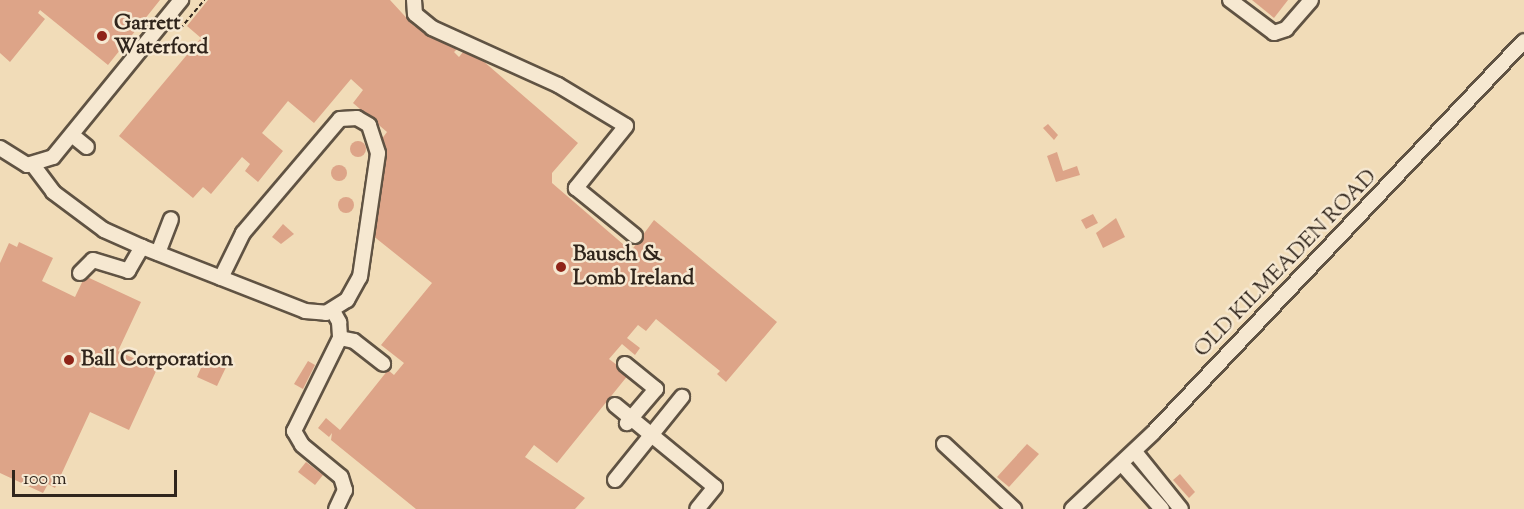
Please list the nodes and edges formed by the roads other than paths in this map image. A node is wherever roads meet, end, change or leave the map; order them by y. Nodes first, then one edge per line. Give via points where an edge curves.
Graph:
1 (181, 0) edge
2 (414, 0) edge
3 (1230, 0) edge
4 (1311, 0) edge
5 (1524, 41) edge
6 (72, 135) junction
7 (87, 147) dead end
8 (0, 148) edge
9 (33, 165) junction
10 (171, 219) dead end
11 (635, 236) dead end
12 (142, 247) junction
13 (158, 253) junction
14 (80, 273) dead end
15 (221, 278) junction
16 (333, 311) junction
17 (340, 338) junction
18 (625, 363) dead end
19 (383, 364) dead end
20 (682, 397) dead end
21 (615, 405) dead end
22 (629, 421) junction
23 (652, 435) junction
24 (944, 444) dead end
25 (1134, 452) junction
26 (1122, 464) junction
27 (615, 480) dead end
28 (336, 509) edge
29 (697, 509) edge
30 (1014, 509) edge
31 (1072, 509) edge
32 (1162, 509) edge
33 (1181, 509) edge

1 - 6 street
2 - 11 street via 415,14 432,28 570,91 626,126 576,188
3 - 4 street via 1274,33 1286,29
5 - 25 street, OLD KILMEADEN ROAD
6 - 7 street
6 - 9 street via 53,157
8 - 9 street via 16,161
9 - 12 street via 46,186 80,215
10 - 13 street
12 - 13 street
12 - 14 street via 128,271 93,260
13 - 15 street
15 - 16 street via 312,313
15 - 16 street via 243,233 331,129 340,119 357,118 373,131 378,153 360,277 353,292
16 - 17 street via 339,322
17 - 19 street via 354,341
17 - 28 street via 294,431 302,445 341,477 345,490
18 - 22 street via 656,389
20 - 23 street
21 - 22 street
22 - 23 street
23 - 27 street
23 - 29 street via 715,487
24 - 30 street
25 - 26 street, OLD KILMEADEN ROAD
25 - 33 street
26 - 31 street, OLD KILMEADEN ROAD
26 - 32 street

